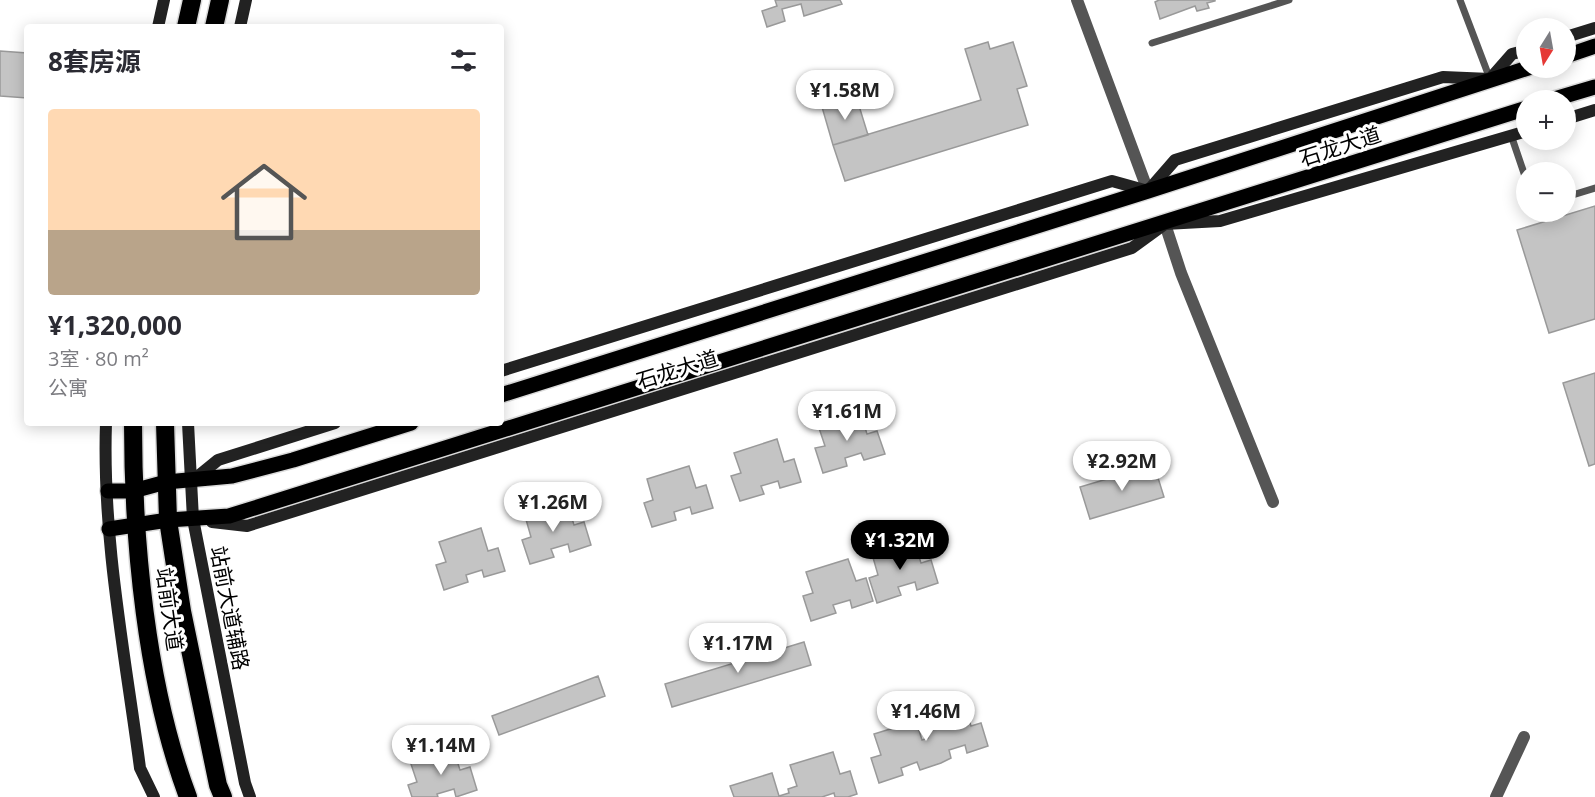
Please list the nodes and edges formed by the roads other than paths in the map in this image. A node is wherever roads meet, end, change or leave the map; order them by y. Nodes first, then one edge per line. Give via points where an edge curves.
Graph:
1 (164, 0) edge
2 (192, 0) edge
3 (220, 0) edge
4 (246, 0) edge
5 (1077, 0) edge
6 (1289, 0) edge
7 (1460, 0) edge
8 (159, 24) edge
9 (187, 24) edge
10 (215, 24) edge
11 (241, 24) edge
12 (1595, 28) edge
13 (1576, 34) edge
14 (1152, 43) dead end
15 (1595, 46) edge
16 (1516, 53) edge
17 (1576, 53) edge
18 (1516, 72) edge
19 (1490, 80) junction
20 (1595, 87) edge
21 (1576, 93) edge
22 (1595, 110) edge
23 (1516, 112) edge
24 (1576, 116) edge
25 (1516, 133) edge
26 (1511, 135) junction
27 (1520, 162) edge
28 (1595, 188) edge
29 (1148, 191) junction
30 (1576, 194) edge
31 (1165, 224) junction
32 (504, 370) edge
33 (504, 393) edge
34 (106, 426) edge
35 (134, 426) edge
36 (165, 426) edge
37 (188, 426) edge
38 (326, 426) edge
39 (401, 426) edge
40 (166, 482) junction
41 (191, 482) junction
42 (108, 491) junction
43 (133, 491) junction
44 (1273, 502) dead end
45 (193, 519) junction
46 (168, 520) junction
47 (137, 525) junction
48 (109, 529) junction
49 (1524, 737) dead end
50 (154, 797) edge
51 (188, 797) edge
52 (223, 797) edge
53 (250, 797) edge
54 (1496, 797) edge

1 - 8 street
2 - 9 highway
3 - 10 highway
4 - 11 street
5 - 29 street
6 - 14 lane
7 - 19 lane
12 - 13 street
15 - 17 main road
16 - 19 street
18 - 19 main road, 石龙大道
19 - 29 main road, 石龙大道
19 - 29 street, 石龙大道 via 1443,77 1175,160
20 - 21 main road
22 - 24 street
23 - 31 main road, 石龙大道
25 - 26 street, 石龙大道
26 - 27 lane
26 - 31 street, 石龙大道 via 1220,221
28 - 30 lane
29 - 32 street via 1112,181
29 - 33 main road, 石龙大道
31 - 44 street
31 - 45 main road, 石龙大道 via 229,516
34 - 42 street
35 - 43 highway, 站前大道
36 - 40 highway, 站前大道
37 - 41 street, 站前大道辅路
38 - 41 street via 218,460
39 - 41 main road via 293,460
40 - 41 main road
40 - 43 main road
40 - 46 highway, 站前大道
41 - 45 street, 站前大道辅路
42 - 43 main road
42 - 48 street
43 - 47 highway, 站前大道
45 - 46 main road, 石龙大道
45 - 53 street, 站前大道辅路
46 - 47 main road, 石龙大道
46 - 52 highway, 站前大道 via 182,611
47 - 48 main road, 石龙大道
47 - 51 highway, 站前大道 via 147,630 175,763
48 - 50 street via 140,768
49 - 54 street

